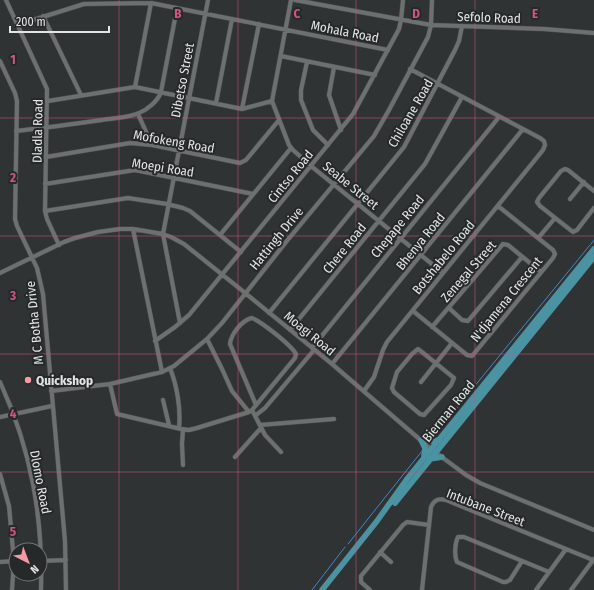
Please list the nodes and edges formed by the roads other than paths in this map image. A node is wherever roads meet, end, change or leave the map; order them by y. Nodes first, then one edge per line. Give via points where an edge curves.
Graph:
1 (6, 0) edge
2 (208, 0) edge
3 (291, 0) edge
4 (295, 0) edge
5 (403, 0) edge
6 (432, 0) edge
7 (151, 3) junction
8 (177, 8) junction
9 (205, 14) junction
10 (43, 16) junction
11 (232, 19) junction
12 (401, 20) junction
13 (259, 24) junction
14 (17, 25) junction
15 (431, 25) junction
16 (462, 26) junction
17 (286, 29) junction
18 (594, 33) edge
19 (388, 50) junction
20 (281, 56) junction
21 (0, 61) edge
22 (307, 62) junction
23 (334, 67) junction
24 (410, 69) junction
25 (375, 75) junction
26 (438, 84) junction
27 (135, 87) junction
28 (161, 92) junction
29 (81, 95) junction
30 (462, 96) junction
31 (188, 97) junction
32 (48, 101) junction
33 (272, 101) junction
34 (216, 103) junction
35 (242, 109) junction
36 (138, 114) junction
37 (499, 117) junction
38 (279, 120) junction
39 (46, 128) junction
40 (523, 129) junction
41 (341, 130) junction
42 (16, 131) junction
43 (152, 145) junction
44 (328, 145) junction
45 (291, 148) junction
46 (178, 150) junction
47 (46, 157) junction
48 (311, 166) junction
49 (172, 177) junction
50 (584, 182) junction
51 (46, 184) junction
52 (334, 184) junction
53 (594, 190) edge
54 (253, 194) junction
55 (570, 199) dead end
56 (167, 204) junction
57 (358, 204) junction
58 (498, 206) junction
59 (594, 208) edge
60 (45, 211) junction
61 (555, 218) junction
62 (379, 221) junction
63 (133, 229) junction
64 (162, 234) junction
65 (220, 235) junction
66 (539, 237) junction
67 (400, 238) junction
68 (59, 245) junction
69 (594, 249) edge
70 (241, 252) junction
71 (421, 255) junction
72 (522, 257) junction
73 (594, 257) edge
74 (33, 258) junction
75 (541, 272) junction
76 (0, 273) edge
77 (443, 273) junction
78 (223, 275) junction
79 (245, 293) junction
80 (449, 308) junction
81 (413, 311) junction
82 (269, 313) junction
83 (180, 323) junction
84 (432, 327) junction
85 (290, 330) junction
86 (207, 339) junction
87 (155, 341) junction
88 (452, 343) junction
89 (313, 349) junction
90 (436, 363) junction
91 (332, 364) junction
92 (170, 368) junction
93 (162, 372) junction
94 (0, 382) edge
95 (421, 382) dead end
96 (110, 384) junction
97 (51, 391) junction
98 (364, 391) junction
99 (163, 400) dead end
100 (256, 405) junction
101 (52, 406) junction
102 (250, 411) junction
103 (13, 414) junction
104 (256, 415) junction
105 (0, 417) edge
106 (334, 419) dead end
107 (169, 425) junction
108 (260, 426) junction
109 (181, 429) junction
110 (421, 440) junction
111 (439, 440) junction
112 (434, 450) junction
113 (281, 452) dead end
114 (235, 457) dead end
115 (442, 457) junction
116 (426, 459) junction
117 (184, 465) dead end
118 (0, 474) edge
119 (429, 525) junction
120 (594, 530) edge
121 (13, 542) edge
122 (39, 542) edge
123 (566, 549) junction
124 (380, 552) junction
125 (66, 560) junction
126 (593, 560) edge
127 (48, 561) edge
128 (522, 561) junction
129 (391, 562) dead end
130 (549, 572) junction
131 (66, 590) edge
132 (323, 590) edge
133 (370, 590) edge
134 (422, 590) edge
135 (536, 590) edge
136 (571, 590) edge

1 - 14 street, Dladla Road
2 - 9 street, Dibetso Street
3 - 17 street
4 - 12 street, Sefolo Road
5 - 12 street, Cintso Road
6 - 15 street, Hattingh Drive
7 - 8 street, Mohala Road
7 - 10 street, Mohala Road via 84,4
7 - 27 street
8 - 9 street, Mohala Road
8 - 28 street
9 - 11 street, Mohala Road
9 - 31 street, Dibetso Street
10 - 14 street, Mohala Road
10 - 29 street
11 - 13 street, Mohala Road
11 - 34 street
12 - 15 street, Sefolo Road
12 - 19 street, Cintso Road
13 - 17 street, Mohala Road
13 - 35 street
14 - 32 street, Dladla Road via 46,86
15 - 16 street, Sefolo Road
15 - 24 street, Hattingh Drive via 428,37
16 - 18 street, Sefolo Road
16 - 26 street, Chiloane Road via 458,46
17 - 19 street, Mohala Road
17 - 20 street
19 - 25 street, Cintso Road
20 - 22 street
20 - 33 street
21 - 42 street, M C Botha Drive via 16,99
22 - 23 street
22 - 44 street via 301,100 313,130
23 - 25 street
23 - 41 street via 329,95
24 - 26 street
24 - 52 street, Hattingh Drive via 378,129
25 - 41 street, Cintso Road
26 - 30 street
26 - 57 street, Chiloane Road via 404,147
27 - 28 street
27 - 29 street
28 - 31 street
28 - 36 street via 156,100
29 - 32 street
30 - 37 street
30 - 62 street, Chere Road via 425,164
31 - 34 street
31 - 46 street, Dibetso Street
32 - 39 street, Dladla Road
33 - 35 street
33 - 38 street, Seabe Street
34 - 35 street
36 - 39 street
36 - 43 street
37 - 40 street
37 - 67 street, Chepape Road
38 - 45 street, Seabe Street
38 - 46 street, Mofokeng Road via 242,163
39 - 42 street
39 - 47 street, Dladla Road
40 - 58 street, Botshabelo Road via 544,141 545,145
40 - 71 street, Bhenya Road
41 - 44 street, Cintso Road
42 - 74 street, M C Botha Drive via 15,219
43 - 46 street, Mofokeng Road
43 - 47 street, Mofokeng Road via 128,143
44 - 48 street, Cintso Road
45 - 48 street, Seabe Street
45 - 54 street
46 - 49 street, Dibetso Street
47 - 51 street, Dladla Road
48 - 52 street, Seabe Street
48 - 70 street, Cintso Road
49 - 51 street, Moepi Road via 131,170
49 - 54 street, Moepi Road
49 - 56 street, Dibetso Street
50 - 53 street
50 - 55 street
50 - 61 street via 565,169 537,200 539,205
51 - 60 street, Dladla Road
52 - 57 street, Seabe Street
52 - 79 street, Hattingh Drive
54 - 65 street
56 - 60 street via 128,198
56 - 64 street, Dibetso Street
56 - 65 street via 190,211
57 - 62 street, Seabe Street
57 - 82 street, Chiloane Road
58 - 66 street, N'djamena Crescent
58 - 77 street, Botshabelo Road
59 - 61 street via 574,231
60 - 68 street, Dladla Road
61 - 66 street
62 - 67 street, Seabe Street
62 - 85 street, Chere Road
63 - 64 street, Moagi Road
63 - 68 street, Moagi Road via 92,234
63 - 87 street
64 - 78 street, Moagi Road via 184,244
64 - 83 street
65 - 70 street
66 - 75 street, N'djamena Crescent via 554,252 554,256
67 - 71 street, Seabe Street
67 - 89 street, Chepape Road
68 - 74 street, Moagi Road
69 - 111 main road, Bierman Road
70 - 78 street, Cintso Road
71 - 77 street, Seabe Street
71 - 91 street, Bhenya Road
72 - 75 street, Zenegal Street
72 - 80 street via 468,320 462,320
72 - 80 street, Zenegal Street via 508,245 501,245
73 - 112 main road, Bierman Road
74 - 76 street, Moagi Road
74 - 97 street, M C Botha Drive via 43,294
75 - 88 street, N'djamena Crescent via 474,354 467,355
77 - 81 street, Botshabelo Road
78 - 79 street, Moagi Road
78 - 83 street, Cintso Road
79 - 82 street, Moagi Road
79 - 86 street, Hattingh Drive
80 - 84 street, Zenegal Street
81 - 84 street, N'djamena Crescent
81 - 98 street, Botshabelo Road via 387,342 374,377
82 - 85 street, Moagi Road
83 - 87 street, Cintso Road
84 - 88 street, N'djamena Crescent
85 - 89 street, Moagi Road
86 - 92 street, Hattingh Drive
86 - 102 street via 232,391
87 - 93 street
88 - 90 street
89 - 91 street, Moagi Road
89 - 104 street, Chepape Road via 265,408
90 - 90 street via 454,380 423,415 394,392 392,386 397,372 416,350
90 - 95 street
91 - 98 street, Moagi Road
92 - 93 street, Hattingh Drive
92 - 109 street via 176,387
93 - 96 street, Hattingh Drive
94 - 103 street, Dlomo Road
96 - 97 street, Hattingh Drive
96 - 107 street via 117,414
97 - 101 street, M C Botha Drive
98 - 110 street, Moagi Road
99 - 107 street
100 - 100 street via 296,354 274,333 252,318 247,319 238,328 230,344
100 - 102 street
101 - 103 street
101 - 125 street, M C Botha Drive
102 - 104 street
102 - 109 street via 197,428
103 - 105 street
103 - 122 street, Dlomo Road via 21,434 34,489
104 - 108 street
106 - 108 street
107 - 109 street
108 - 113 street
108 - 114 street
109 - 117 street
110 - 111 main road
110 - 112 street, Moagi Road
110 - 116 main road
111 - 112 main road, Bierman Road
112 - 115 street, Moagi Road
112 - 116 main road, Bierman Road
115 - 116 main road
115 - 120 street, Moagi Road via 473,480
116 - 132 main road, Bierman Road
118 - 121 street via 9,502
119 - 123 street, Intubane Street via 432,503 442,499
119 - 124 street via 405,523
119 - 134 street, Intubane Street
123 - 126 street, Intubane Street
123 - 130 street
124 - 129 street
124 - 133 street via 361,576 361,582
125 - 127 street
125 - 131 street, M C Botha Drive
126 - 136 street
128 - 128 street via 464,537 458,537 455,557 457,562 503,582 510,580
128 - 130 street
130 - 135 street

